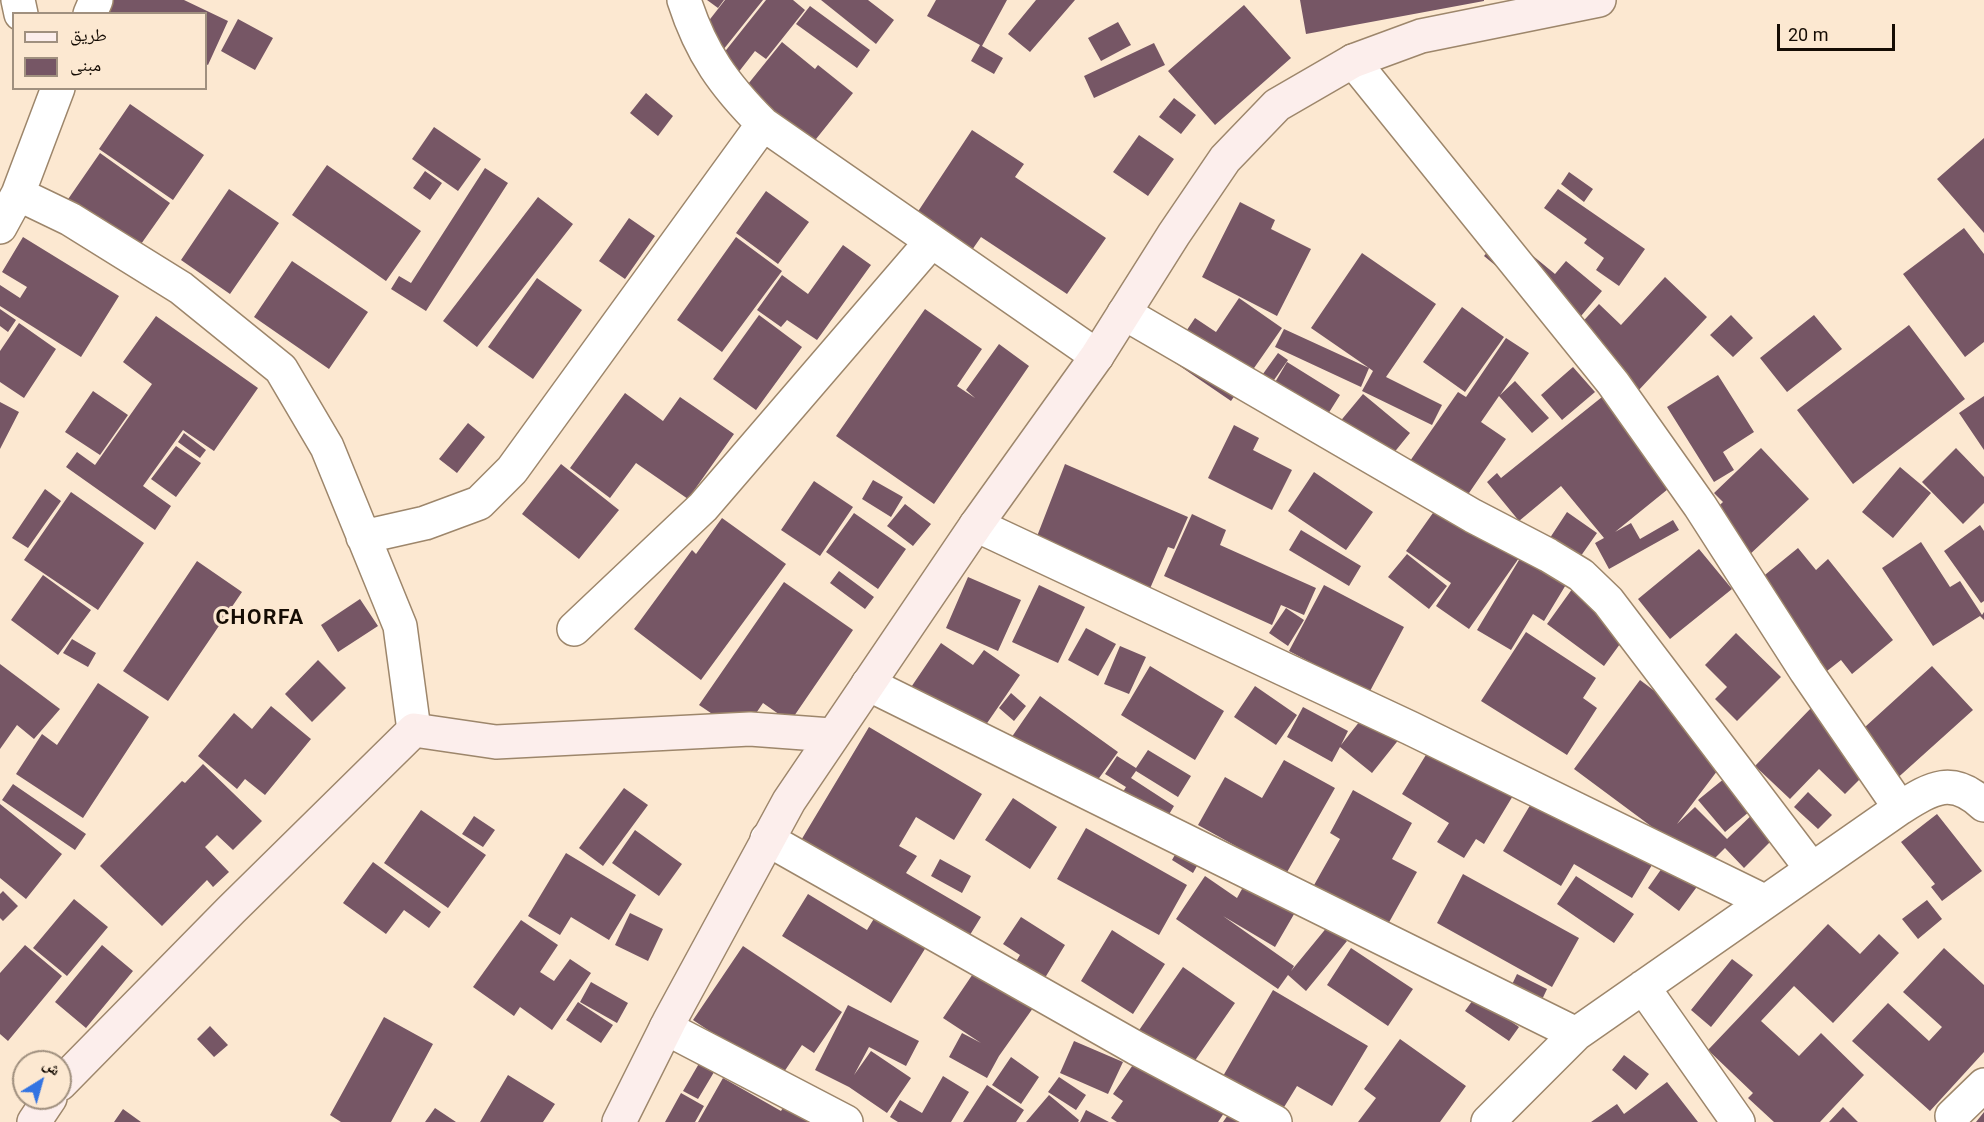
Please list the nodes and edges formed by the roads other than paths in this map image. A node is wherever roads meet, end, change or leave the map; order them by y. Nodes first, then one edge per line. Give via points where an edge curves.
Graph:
1 (684, 0) edge
2 (1599, 0) edge
3 (1353, 61) junction
4 (51, 94) edge
5 (763, 124) junction
6 (18, 194) junction
7 (0, 227) edge
8 (931, 242) junction
9 (1124, 313) junction
10 (1096, 356) junction
11 (976, 525) junction
12 (363, 537) junction
13 (574, 629) dead end
14 (868, 684) junction
15 (414, 730) junction
16 (831, 735) junction
17 (1984, 804) edge
18 (1900, 808) junction
19 (767, 839) junction
20 (1811, 868) junction
21 (1764, 901) junction
22 (1643, 987) junction
23 (666, 1028) junction
24 (1576, 1034) junction
25 (72, 1072) edge
26 (1984, 1085) edge
27 (1952, 1116) dead end
28 (619, 1122) edge
29 (846, 1122) edge
30 (1275, 1122) edge
31 (1488, 1122) edge
32 (1738, 1122) edge

1 - 5 street via 696,37 714,66 732,94
2 - 3 main road via 1421,36
3 - 9 main road via 1277,105 1225,159
3 - 18 street via 1613,382
4 - 6 street
5 - 8 street
5 - 12 street via 512,470 479,503 425,523
6 - 7 street
6 - 12 street via 70,219 181,288 281,369 327,447
8 - 10 street
8 - 13 street via 703,507
9 - 10 main road
9 - 20 street via 1581,575 1615,610
10 - 11 main road
11 - 14 main road
11 - 21 street via 1410,728
12 - 15 street via 400,626
14 - 16 main road
14 - 24 street
15 - 16 main road via 496,742 750,729
15 - 25 main road
16 - 19 main road
17 - 18 street via 1971,792 1948,786 1928,791
18 - 20 street
19 - 23 main road
19 - 30 street
20 - 21 street
21 - 22 street
22 - 24 street
22 - 32 street
23 - 28 main road
23 - 29 street
24 - 31 street
26 - 27 street

